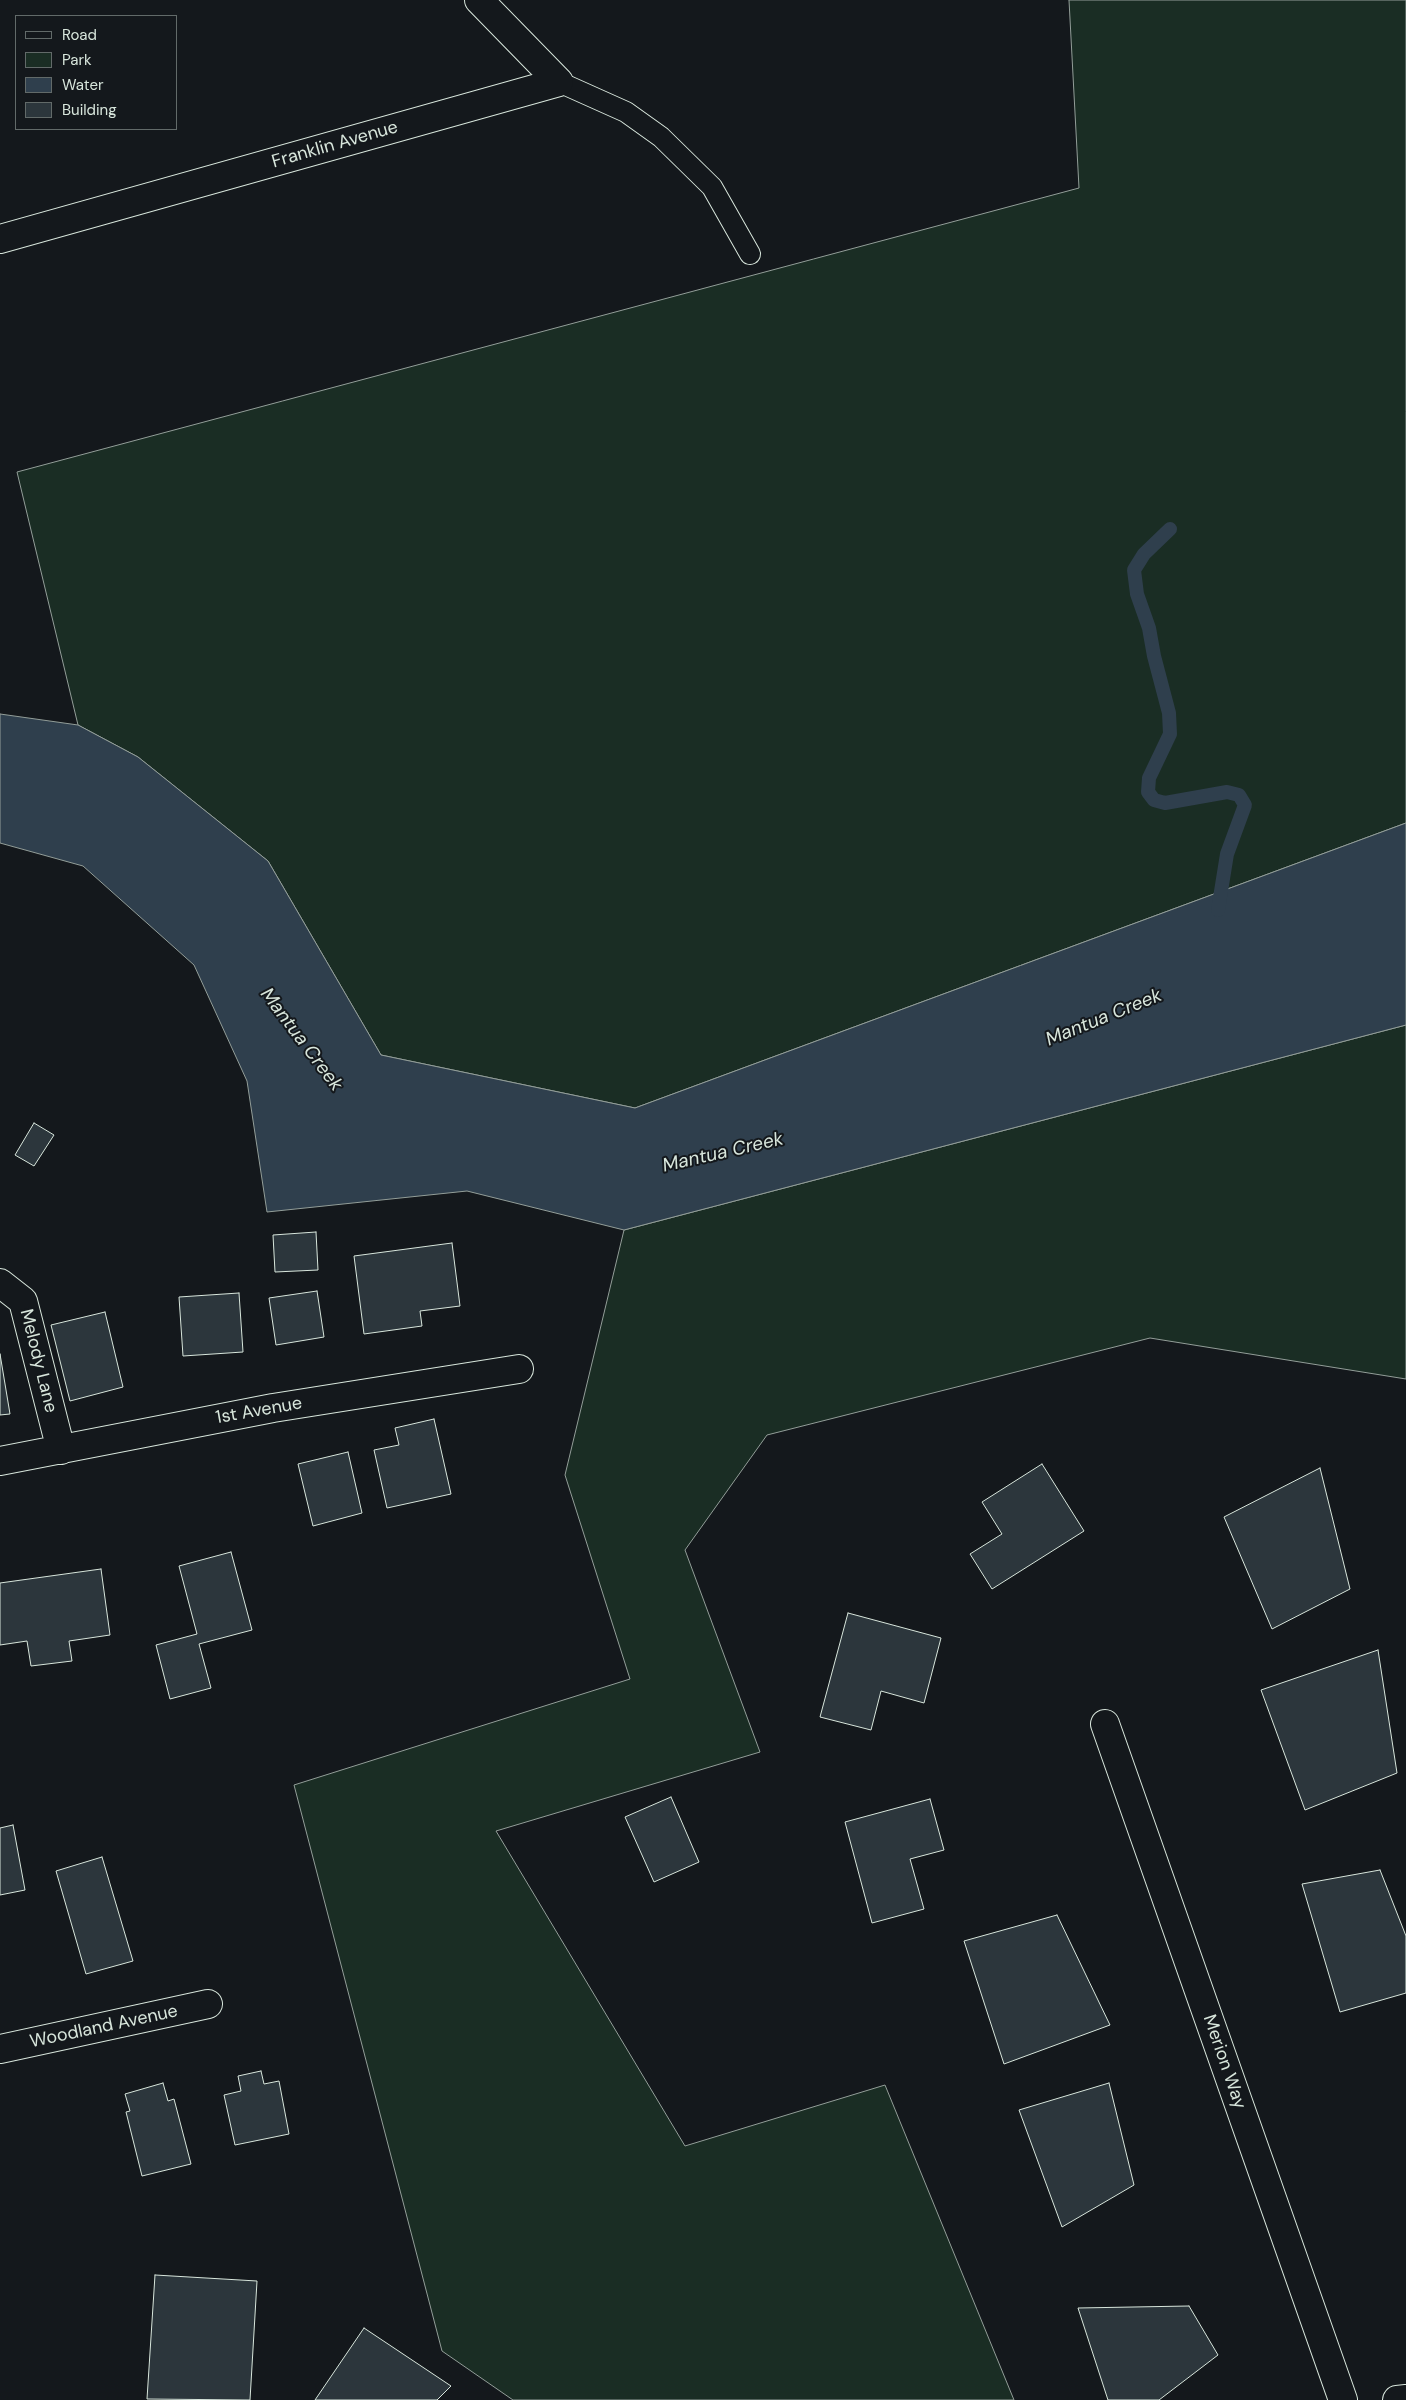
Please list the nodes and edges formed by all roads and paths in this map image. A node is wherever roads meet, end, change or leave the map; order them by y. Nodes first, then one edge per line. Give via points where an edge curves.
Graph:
1 (479, 0) edge
2 (559, 82) junction
3 (0, 239) edge
4 (750, 254) dead end
5 (0, 1283) edge
6 (519, 1369) dead end
7 (61, 1450) junction
8 (0, 1461) edge
9 (1105, 1724) dead end
10 (208, 2004) dead end
11 (0, 2049) edge
12 (1406, 2399) edge
13 (1343, 2400) edge
14 (1398, 2400) edge

1 - 2 street
2 - 3 street, Franklin Avenue
2 - 4 lane via 626,112 660,137 712,187
5 - 7 street, Melody Lane via 23,1301
6 - 7 street, 1st Avenue via 273,1408
7 - 8 street, 1st Avenue
9 - 13 street, Merion Way
10 - 11 street, Woodland Avenue
12 - 14 street

